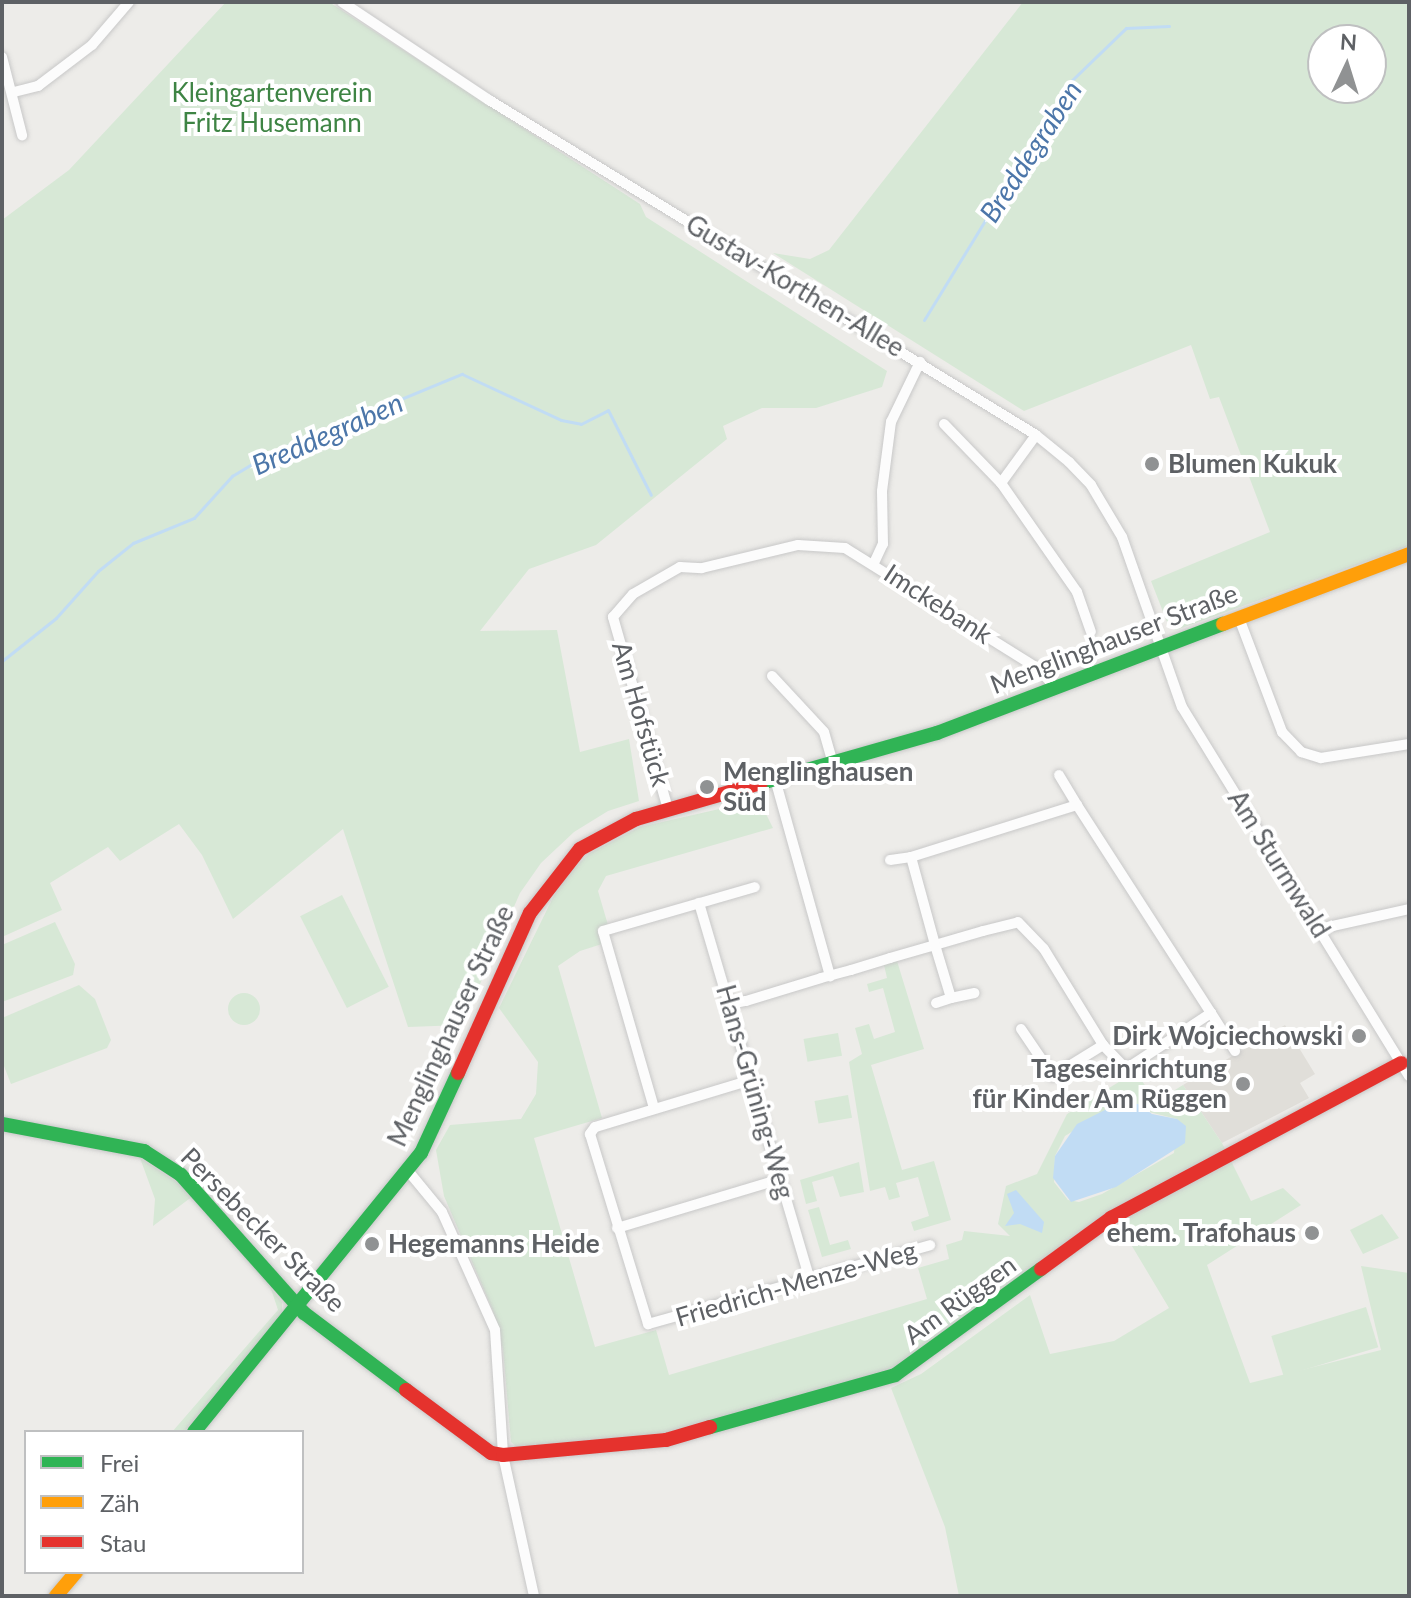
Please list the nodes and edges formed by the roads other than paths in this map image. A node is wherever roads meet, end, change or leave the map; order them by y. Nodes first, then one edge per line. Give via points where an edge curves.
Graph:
1 (129, 2) edge
2 (342, 2) edge
3 (2, 57) edge
4 (14, 92) junction
5 (22, 135) dead end
6 (920, 362) junction
7 (944, 424) dead end
8 (1036, 435) junction
9 (1001, 483) junction
10 (1409, 554) edge
11 (874, 563) junction
12 (1239, 618) junction
13 (1091, 632) dead end
14 (1160, 647) junction
15 (772, 676) dead end
16 (1054, 686) junction
17 (1409, 744) edge
18 (833, 763) junction
19 (1059, 775) dead end
20 (775, 779) junction
21 (1077, 805) junction
22 (668, 809) junction
23 (911, 857) junction
24 (890, 860) dead end
25 (755, 887) dead end
26 (699, 903) junction
27 (1409, 909) edge
28 (1319, 929) junction
29 (935, 945) junction
30 (830, 976) junction
31 (974, 993) dead end
32 (951, 998) junction
33 (936, 1003) dead end
34 (730, 1004) junction
35 (1211, 1013) junction
36 (1021, 1029) dead end
37 (1103, 1045) junction
38 (1235, 1051) dead end
39 (1401, 1063) junction
40 (1409, 1076) edge
41 (751, 1080) junction
42 (654, 1108) junction
43 (2, 1124) edge
44 (409, 1172) junction
45 (780, 1179) junction
46 (617, 1228) junction
47 (930, 1245) dead end
48 (810, 1280) junction
49 (299, 1308) junction
50 (196, 1430) edge
51 (503, 1455) junction
52 (74, 1574) edge
53 (56, 1596) edge
54 (534, 1596) edge

1 - 4 street via 92,45 38,86
2 - 6 street, Gustav-Korthen-Allee via 489,100
3 - 4 street
4 - 5 street
6 - 8 street, Gustav-Korthen-Allee
6 - 11 street, Imckebank via 891,422 882,491 883,544
7 - 9 street
8 - 9 street
8 - 14 street, Gustav-Korthen-Allee via 1091,485 1110,516 1133,565
9 - 13 street via 1077,592
10 - 12 street, Menglinghauser Straße
11 - 16 street, Imckebank via 1039,669
11 - 22 street, Am Hofstück via 845,548 798,545 702,568 680,567 655,578 617,608 615,626
12 - 14 street, Menglinghauser Straße
12 - 17 street via 1282,732 1301,752 1321,758
14 - 16 street, Menglinghauser Straße
14 - 28 street, Am Sturmwald via 1182,707
15 - 18 street via 824,732
16 - 18 street, Menglinghauser Straße via 937,733
18 - 20 street, Menglinghauser Straße
19 - 21 street
20 - 22 street, Menglinghauser Straße
20 - 30 street
21 - 23 street
21 - 35 street
22 - 44 street, Menglinghauser Straße via 617,827 580,849 542,892 438,1122
23 - 24 street
23 - 29 street
25 - 26 street
26 - 34 street, Hans-Grüning-Weg
26 - 42 street via 603,931
27 - 28 street
28 - 39 street, Am Sturmwald
29 - 30 street
29 - 32 street
29 - 37 street via 1022,923
30 - 34 street
31 - 32 street
32 - 33 street
34 - 41 street, Hans-Grüning-Weg
35 - 37 street via 1126,1069
35 - 38 street
36 - 37 street via 1053,1076
39 - 40 street, Am Sturmwald
39 - 51 street, Am Rüggen via 1111,1218 895,1375 666,1440
41 - 42 street, Friedrich-Menze-Weg
41 - 45 street, Hans-Grüning-Weg
42 - 46 street, Friedrich-Menze-Weg via 595,1127 590,1134
43 - 49 street, Persebecker Straße via 144,1151 181,1175 222,1216
44 - 49 street, Menglinghauser Straße
44 - 51 street via 442,1212 495,1330
45 - 46 street
45 - 48 street, Hans-Grüning-Weg
46 - 48 street, Friedrich-Menze-Weg via 648,1324
47 - 48 street, Friedrich-Menze-Weg
49 - 50 street, Menglinghauser Straße
49 - 51 street, Persebecker Straße via 491,1453
51 - 54 street
52 - 53 street

